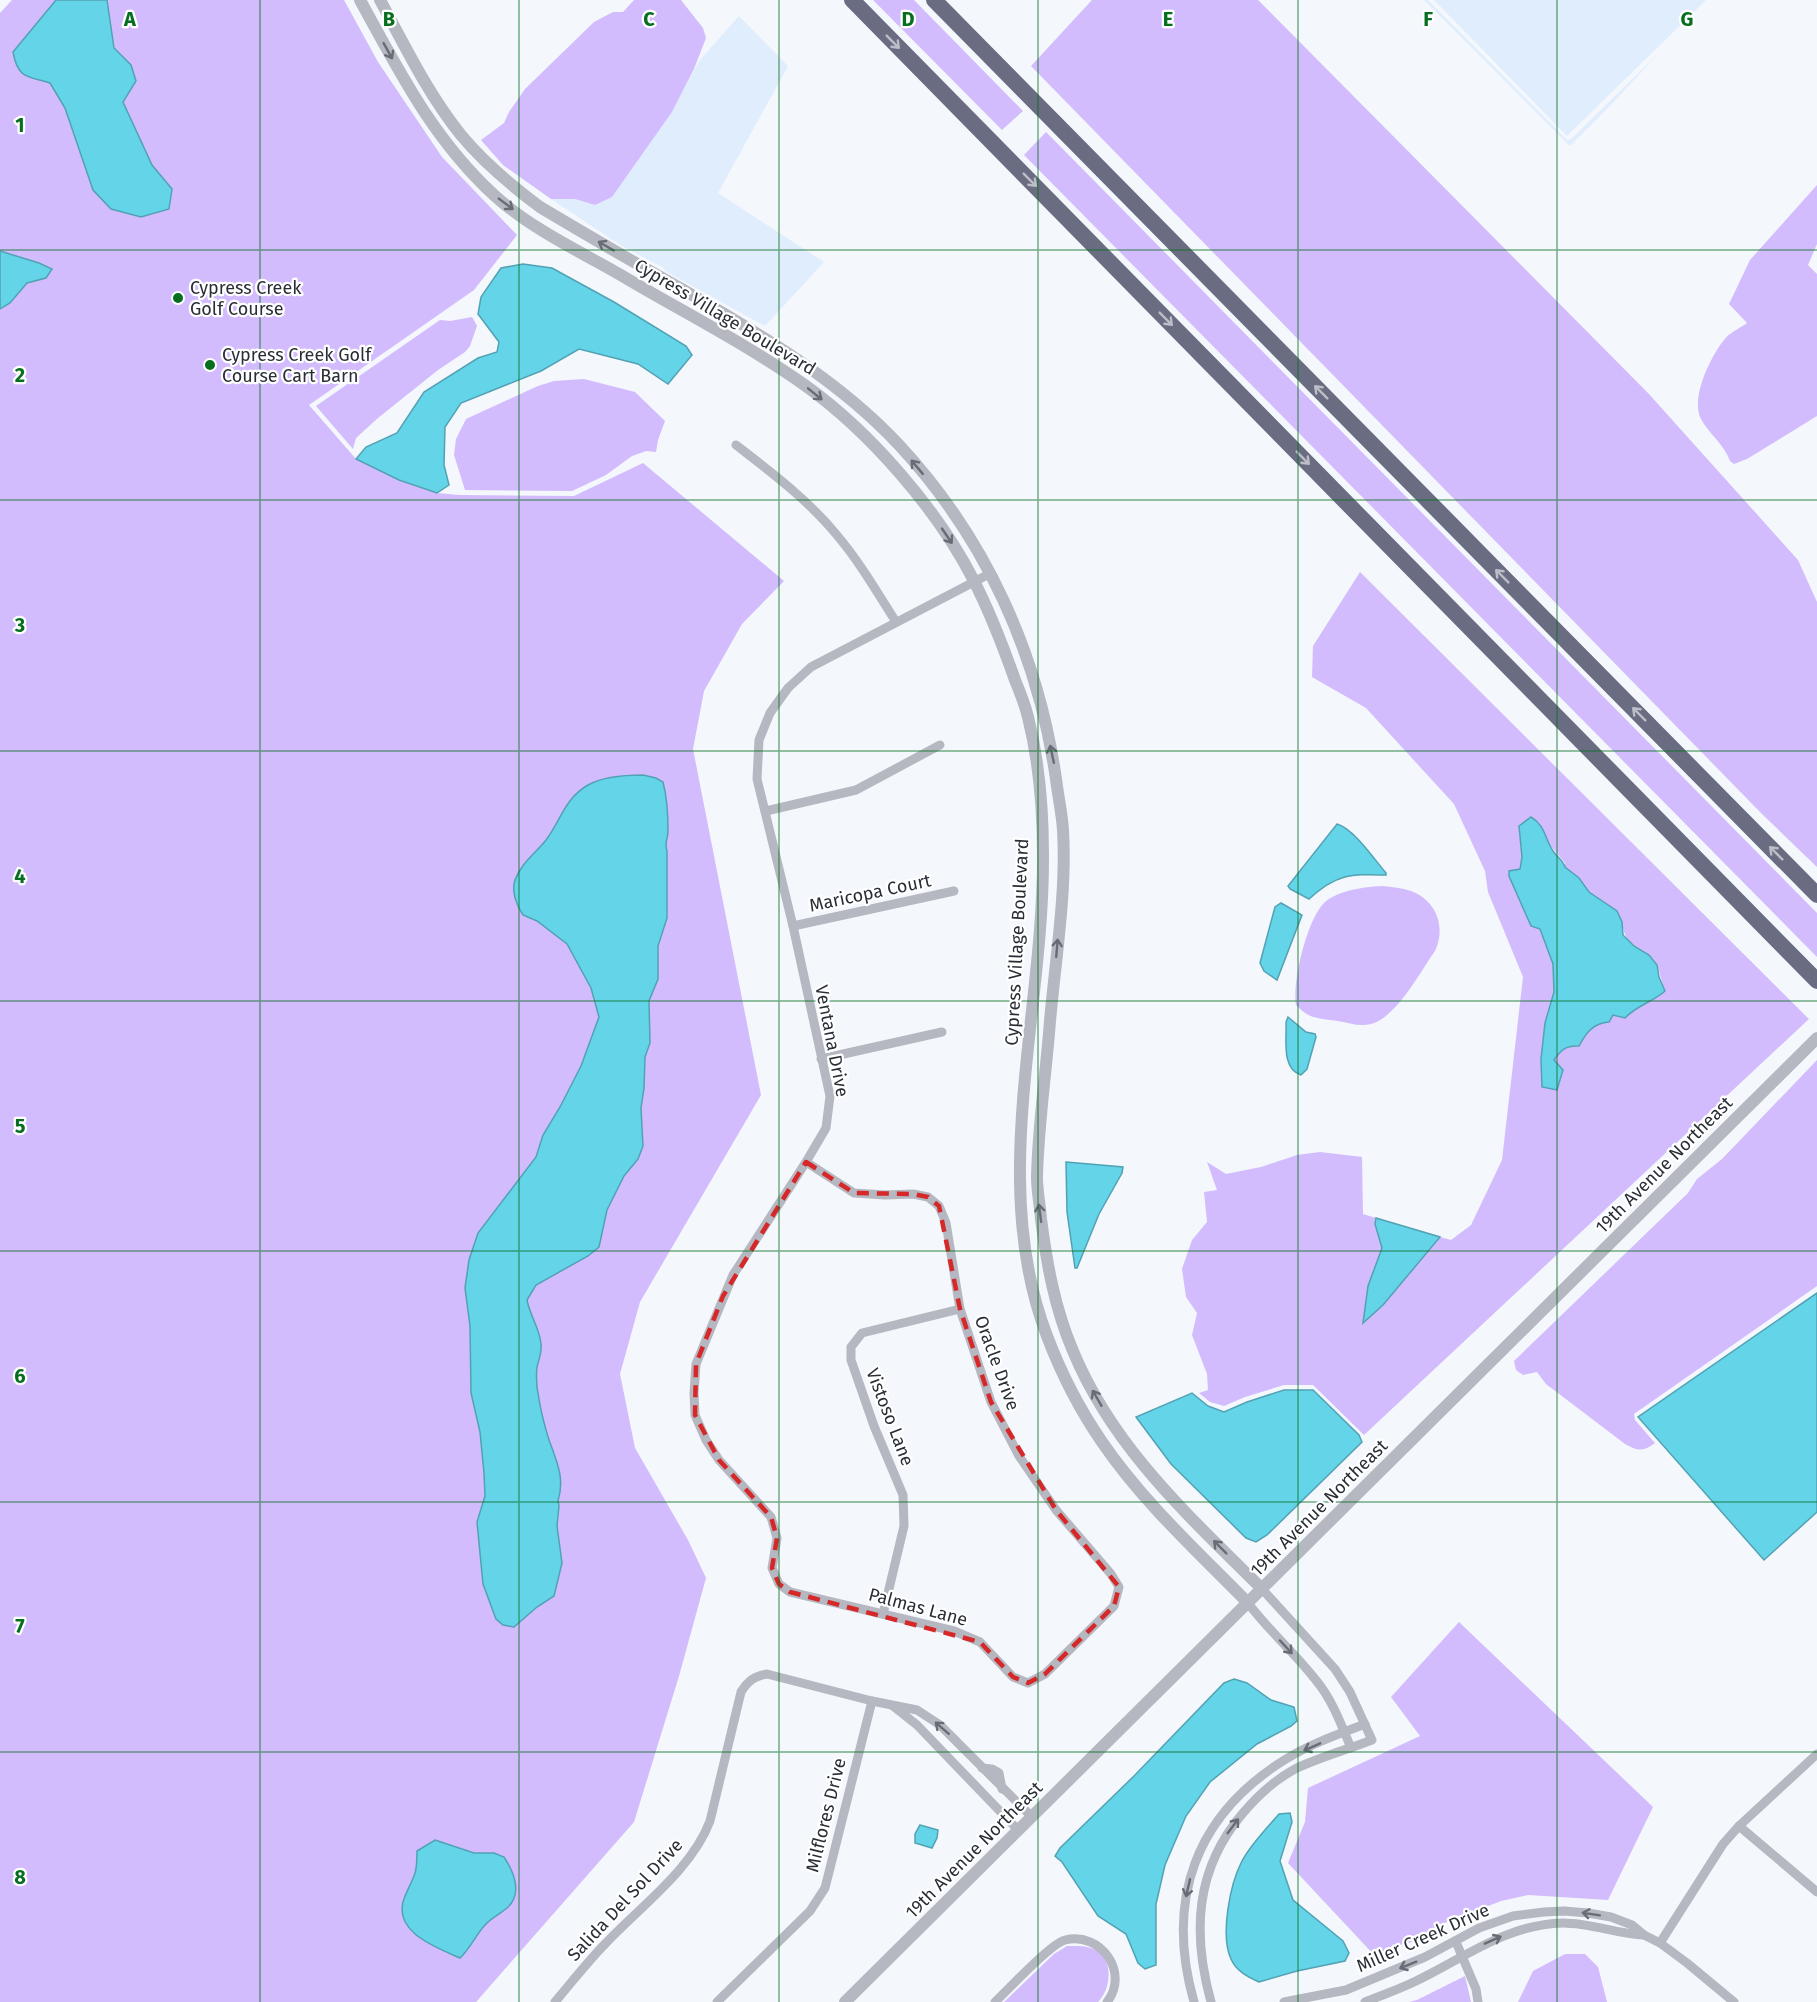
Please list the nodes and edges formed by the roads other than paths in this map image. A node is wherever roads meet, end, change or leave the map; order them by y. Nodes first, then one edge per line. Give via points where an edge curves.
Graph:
1 (360, 0) edge
2 (380, 0) edge
3 (852, 0) edge
4 (934, 0) edge
5 (736, 445) dead end
6 (991, 573) junction
7 (974, 581) junction
8 (896, 622) junction
9 (940, 745) dead end
10 (766, 811) junction
11 (954, 891) dead end
12 (1817, 895) edge
13 (793, 926) junction
14 (1817, 981) edge
15 (942, 1032) dead end
16 (1817, 1038) edge
17 (821, 1059) junction
18 (806, 1162) junction
19 (960, 1309) junction
20 (779, 1584) joint
21 (1262, 1589) junction
22 (1248, 1603) junction
23 (884, 1614) junction
24 (1088, 1631) joint
25 (872, 1701) junction
26 (891, 1705) junction
27 (1365, 1724) junction
28 (1345, 1732) junction
29 (1351, 1748) junction
30 (968, 1754) junction
31 (1817, 1754) edge
32 (956, 1765) junction
33 (982, 1768) junction
34 (970, 1780) junction
35 (1032, 1817) junction
36 (1739, 1826) junction
37 (1019, 1831) junction
38 (1817, 1892) edge
39 (1564, 1911) junction
40 (1563, 1923) junction
41 (1644, 1935) junction
42 (1456, 1942) junction
43 (1660, 1943) junction
44 (1463, 1956) junction
45 (555, 2002) edge
46 (717, 2002) edge
47 (845, 2002) edge
48 (995, 2002) edge
49 (1107, 2002) edge
50 (1194, 2002) edge
51 (1211, 2002) edge
52 (1284, 2002) edge
53 (1365, 2002) edge
54 (1478, 2002) edge
55 (1734, 2002) edge

1 -> 7 street, Cypress Village Boulevard via 436,132 495,196 547,233 810,389 860,431 902,476 938,523
6 -> 2 street, Cypress Village Boulevard via 938,492 899,445 851,399 781,348 540,207 507,182 444,112
3 -> 14 highway
12 -> 4 highway
5 - 8 street via 790,487 836,533
6 - 7 street, Ventana Drive
21 -> 6 street, Cypress Village Boulevard via 1165,1492 1120,1435 1073,1351 1057,1306 1046,1263 1037,1181 1063,830 1041,701 1016,628
7 - 8 street, Ventana Drive
7 - 22 street, Cypress Village Boulevard via 1002,642 1028,715 1039,780 1043,856 1019,1178 1024,1239 1035,1293 1058,1361 1100,1440 1151,1504
8 - 10 street, Ventana Drive via 812,667 788,688 770,713 759,740 757,779
9 - 10 street via 856,790
10 - 13 street, Ventana Drive
11 - 13 street, Maricopa Court
13 - 17 street, Ventana Drive
15 - 17 street
16 - 21 street, 19th Avenue Northeast
17 - 18 street, Ventana Drive via 830,1096 826,1128
18 - 19 street, Oracle Drive via 854,1193 913,1194 928,1197 939,1206 946,1223
18 - 20 street, Ventana Drive via 723,1296 696,1364 693,1393 695,1415 706,1440 771,1517 777,1538 772,1568
19 - 23 street, Vistoso Lane via 862,1333 851,1347 851,1360 874,1426 903,1495 904,1526
19 - 24 street, Oracle Drive via 991,1402 1019,1456 1056,1510 1119,1587 1114,1606
20 - 23 street, Palmas Lane via 790,1592
21 - 22 street, 19th Avenue Northeast
21 - 27 street via 1335,1669
22 -> 28 street via 1316,1679
22 - 35 street, 19th Avenue Northeast
23 - 24 street, Palmas Lane via 980,1642 1013,1677 1028,1683 1045,1674
25 - 26 street, Salida Del Sol Drive
25 - 45 street, Salida Del Sol Drive via 767,1674 751,1679 741,1692 704,1838
25 - 46 street, Milflores Drive via 825,1888 810,1911
30 -> 26 street, Salida Del Sol Drive via 940,1725 917,1710
26 - 32 street, Salida Del Sol Drive
27 - 28 street
27 - 29 street via 1372,1740
28 - 29 street
28 -> 50 street via 1289,1758 1253,1783 1224,1812 1207,1839 1190,1880 1182,1928 1183,1953
51 -> 29 street via 1199,1947 1200,1911 1205,1883 1230,1828 1273,1784 1297,1769
30 - 32 street
30 - 33 street, Salida Del Sol Drive
31 - 36 street
32 - 34 street, Salida Del Sol Drive
33 - 34 street
33 - 35 street, Salida Del Sol Drive via 999,1773 1003,1790
34 - 37 street, Salida Del Sol Drive
35 - 37 street, 19th Avenue Northeast
36 - 38 street
36 - 43 street via 1723,1844
37 - 47 street, 19th Avenue Northeast
39 - 40 street
41 -> 39 street, Miller Creek Drive via 1632,1925 1611,1917
39 - 42 street, Miller Creek Drive via 1513,1916 1479,1928
40 - 41 street, Miller Creek Drive
44 -> 40 street, Miller Creek Drive via 1499,1936
41 - 43 street, Miller Creek Drive
42 - 44 street
42 -> 52 street, Miller Creek Drive via 1346,1990
43 - 55 street, Miller Creek Drive
44 - 53 street, Miller Creek Drive via 1416,1982
44 - 54 street
48 - 49 street via 1050,1949 1064,1940 1083,1940 1100,1946 1110,1957 1115,1985

